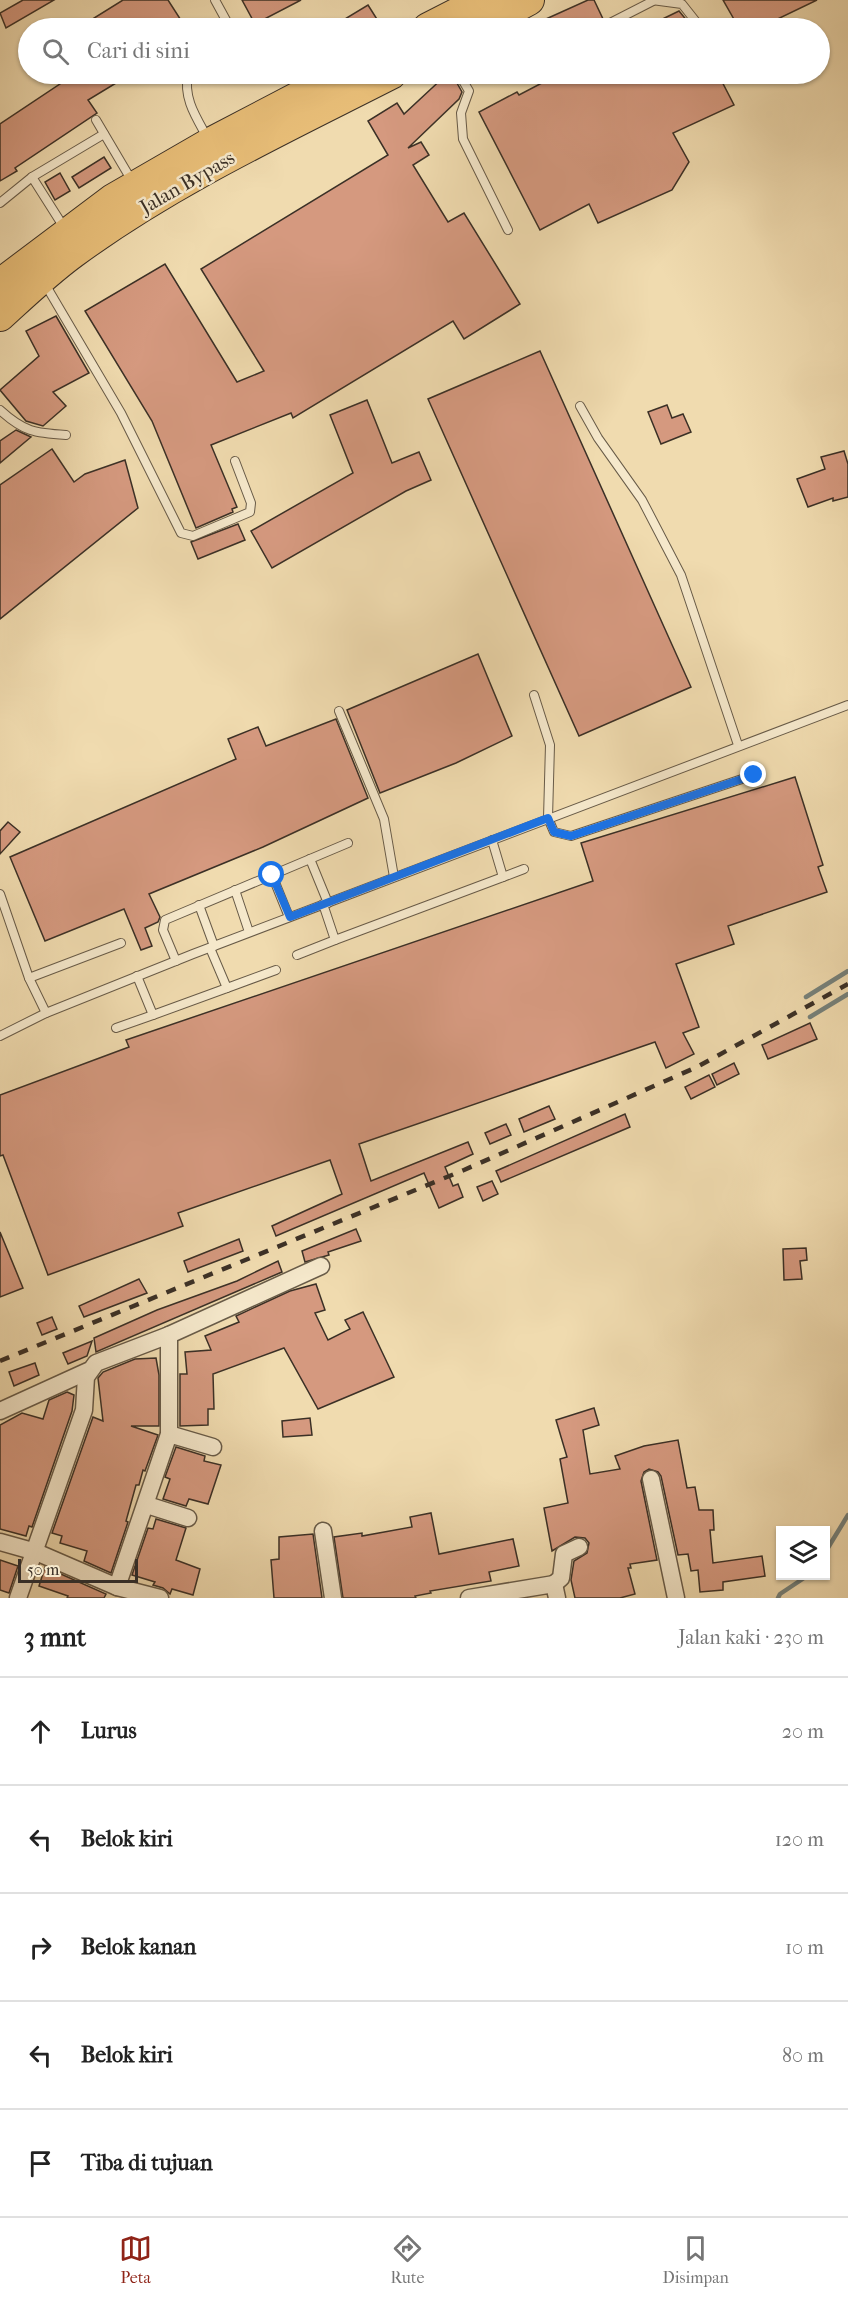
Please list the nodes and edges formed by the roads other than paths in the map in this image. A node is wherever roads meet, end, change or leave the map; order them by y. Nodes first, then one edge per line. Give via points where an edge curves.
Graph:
1 (215, 0) edge
2 (529, 0) edge
3 (653, 1) edge
4 (226, 18) edge
5 (488, 18) edge
6 (620, 18) edge
7 (693, 18) edge
8 (186, 84) edge
9 (314, 84) edge
10 (372, 84) edge
11 (465, 84) edge
12 (96, 120) dead end
13 (104, 134) junction
14 (210, 143) junction
15 (32, 177) junction
16 (135, 186) junction
17 (0, 203) edge
18 (508, 230) dead end
19 (66, 232) junction
20 (42, 278) junction
21 (1, 281) edge
22 (0, 316) edge
23 (580, 406) dead end
24 (0, 410) edge
25 (66, 435) dead end
26 (235, 461) dead end
27 (534, 695) dead end
28 (848, 705) edge
29 (339, 711) dead end
30 (738, 746) junction
31 (754, 775) dead end
32 (548, 818) junction
33 (492, 840) junction
34 (348, 843) dead end
35 (310, 859) junction
36 (524, 869) dead end
37 (272, 875) junction
38 (394, 877) junction
39 (503, 877) junction
40 (235, 890) junction
41 (0, 894) edge
42 (325, 903) junction
43 (199, 905) junction
44 (290, 917) junction
45 (249, 932) junction
46 (335, 940) junction
47 (121, 943) dead end
48 (212, 947) junction
49 (297, 955) dead end
50 (176, 961) junction
51 (276, 970) dead end
52 (137, 976) junction
53 (29, 978) junction
54 (227, 988) junction
55 (46, 1013) junction
56 (153, 1015) junction
57 (116, 1028) dead end
58 (2, 1034) edge
59 (321, 1266) dead end
60 (168, 1335) junction
61 (88, 1371) junction
62 (0, 1411) edge
63 (169, 1434) junction
64 (213, 1446) dead end
65 (651, 1479) dead end
66 (147, 1505) junction
67 (188, 1518) dead end
68 (323, 1531) dead end
69 (0, 1542) edge
70 (579, 1547) dead end
71 (36, 1552) junction
72 (109, 1589) edge
73 (555, 1591) edge
74 (18, 1598) edge
75 (160, 1598) edge
76 (333, 1598) edge
77 (469, 1598) edge
78 (676, 1598) edge

1 - 4 lane
2 - 5 highway
3 - 6 lane
3 - 7 lane via 682,4
8 - 14 lane via 191,106
9 - 14 highway, Jalan Bypass
10 - 20 highway, Jalan Bypass via 154,199
11 - 18 lane via 469,91 461,113 463,139
12 - 13 lane
13 - 15 lane
13 - 16 lane
14 - 16 highway, Jalan Bypass
15 - 17 lane
15 - 19 lane
16 - 19 highway, Jalan Bypass
19 - 21 highway, Jalan Bypass
20 - 22 highway, Jalan Bypass
20 - 26 lane via 121,412 181,533 193,536 249,512 251,503
23 - 30 lane via 642,500 681,575
24 - 25 lane via 30,432
27 - 32 lane via 550,746
28 - 30 lane
29 - 38 lane via 384,819
30 - 32 lane
31 - 32 lane via 571,836 554,832
32 - 33 lane
33 - 38 lane
33 - 39 lane
34 - 35 lane
35 - 37 lane
35 - 42 lane
36 - 39 lane
37 - 40 lane
37 - 44 lane
38 - 42 lane
39 - 46 lane
40 - 43 lane
40 - 45 lane
41 - 53 lane
42 - 44 lane
42 - 46 lane
43 - 48 lane
43 - 50 lane via 162,924
44 - 45 lane
45 - 48 lane
46 - 49 lane
47 - 53 lane
48 - 50 lane
48 - 54 lane
50 - 52 lane
51 - 54 lane
52 - 55 lane
52 - 56 lane
53 - 55 lane
54 - 56 lane
55 - 58 lane
56 - 57 lane
59 - 60 street
60 - 61 street via 96,1363
60 - 63 street
61 - 62 street
61 - 71 street via 84,1410
63 - 64 street
63 - 66 street
65 - 78 street
66 - 67 street
66 - 72 street
68 - 76 street
69 - 71 street
70 - 73 street via 564,1554
71 - 72 street
71 - 74 street
72 - 75 street
73 - 77 street

